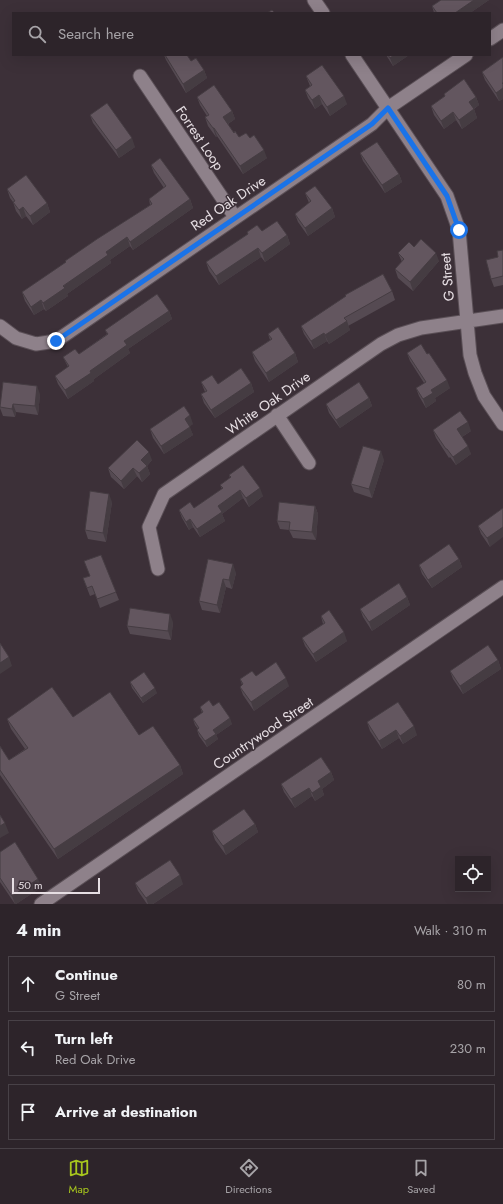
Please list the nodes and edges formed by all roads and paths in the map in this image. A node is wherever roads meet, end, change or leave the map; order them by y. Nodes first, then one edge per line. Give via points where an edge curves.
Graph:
1 (314, 0) edge
2 (322, 12) edge
3 (503, 30) edge
4 (491, 38) edge
5 (353, 56) edge
6 (465, 56) edge
7 (140, 76) dead end
8 (388, 108) junction
9 (235, 217) junction
10 (503, 316) edge
11 (467, 321) junction
12 (0, 326) edge
13 (277, 415) junction
14 (503, 424) edge
15 (309, 463) dead end
16 (158, 569) dead end
17 (503, 587) edge
18 (41, 904) edge

1 - 2 street
3 - 4 street
5 - 8 street, G Street
6 - 8 street, Red Oak Drive
7 - 9 street, Forrest Loop
8 - 9 street, Red Oak Drive via 372,124
8 - 11 street, G Street via 447,196 459,230
9 - 12 street, Red Oak Drive via 56,341 36,344 16,338
10 - 11 street, White Oak Drive
11 - 13 street, White Oak Drive via 421,328 398,335
11 - 14 street, G Street via 470,354 475,373 484,396
13 - 15 street
13 - 16 street, White Oak Drive via 164,494 149,527
17 - 18 street, Countrywood Street

